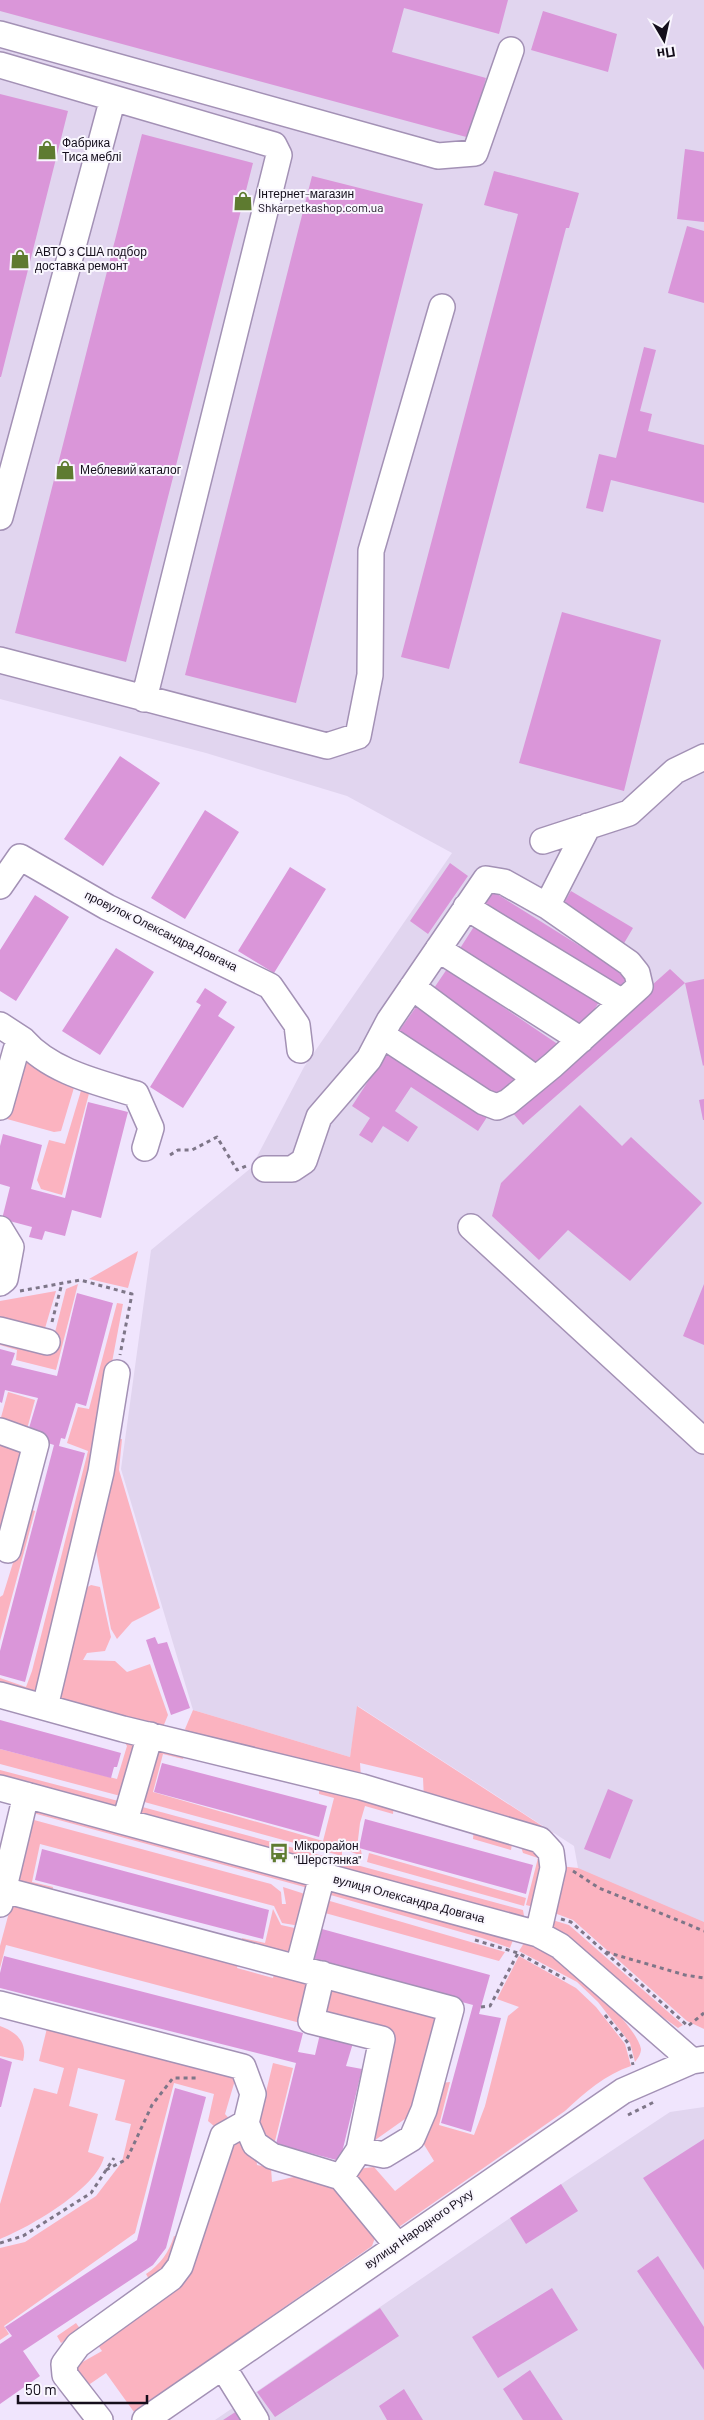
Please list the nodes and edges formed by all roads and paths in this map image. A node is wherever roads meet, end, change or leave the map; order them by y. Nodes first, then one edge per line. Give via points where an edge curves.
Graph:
1 (0, 34) edge
2 (511, 50) dead end
3 (0, 66) edge
4 (113, 98) junction
5 (442, 307) dead end
6 (0, 517) edge
7 (0, 660) edge
8 (144, 699) junction
9 (704, 757) edge
10 (588, 826) junction
11 (543, 840) dead end
12 (0, 886) edge
13 (547, 906) junction
14 (466, 907) junction
15 (438, 949) junction
16 (412, 987) junction
17 (622, 1002) junction
18 (0, 1025) edge
19 (382, 1035) junction
20 (23, 1040) junction
21 (581, 1040) junction
22 (300, 1050) dead end
23 (536, 1079) junction
24 (0, 1107) edge
25 (145, 1148) dead end
26 (170, 1155) dead end
27 (265, 1169) joint
28 (471, 1227) dead end
29 (0, 1229) edge
30 (62, 1284) junction
31 (6, 1288) edge
32 (0, 1330) edge
33 (47, 1342) joint
34 (117, 1373) joint
35 (0, 1431) edge
36 (704, 1441) edge
37 (8, 1550) dead end
38 (0, 1695) edge
39 (45, 1707) junction
40 (150, 1736) junction
41 (0, 1788) edge
42 (26, 1795) junction
43 (125, 1821) junction
44 (553, 1859) junction
45 (322, 1876) junction
46 (2, 1897) edge
47 (704, 1931) edge
48 (538, 1934) junction
49 (470, 1939) dead end
50 (604, 1952) dead end
51 (518, 1953) junction
52 (298, 1968) junction
53 (322, 1974) junction
54 (704, 1978) edge
55 (570, 1982) dead end
56 (0, 2004) edge
57 (481, 2007) dead end
58 (601, 2010) dead end
59 (704, 2013) edge
60 (688, 2026) dead end
61 (698, 2060) edge
62 (634, 2068) dead end
63 (207, 2078) dead end
64 (246, 2123) junction
65 (358, 2150) junction
66 (114, 2158) dead end
67 (106, 2170) junction
68 (341, 2177) junction
69 (0, 2243) edge
70 (397, 2245) junction
71 (223, 2367) junction
72 (100, 2420) edge
73 (145, 2420) edge
74 (256, 2420) edge

1 - 2 street via 438,156 474,153
3 - 4 street
4 - 6 street
4 - 8 street via 274,145 278,155
5 - 8 street via 371,552 370,675 358,736 327,746
7 - 8 street
9 - 10 street via 675,771 629,813
10 - 11 street
10 - 13 street
12 - 22 street, провулок Олександра Довгача via 20,856 108,907 270,986 297,1025
13 - 14 street via 504,882 486,879
13 - 17 street via 629,963 638,973 640,986
14 - 15 street
14 - 17 street
15 - 16 street
15 - 21 street
16 - 19 street
16 - 23 street
17 - 21 street
18 - 20 street
19 - 23 street via 484,1102 497,1107
19 - 27 street via 369,1059 319,1117 304,1161 292,1169
20 - 24 street via 16,1050
20 - 25 street via 35,1053 83,1078 136,1094 151,1128
21 - 23 street
26 - 27 path via 178,1150 192,1150 217,1137 237,1170 248,1164
28 - 36 street
29 - 31 street via 11,1248
30 - 31 path
30 - 33 path
30 - 34 path via 80,1280 132,1294
32 - 33 street
34 - 39 street via 101,1472
35 - 37 street via 36,1444
38 - 39 street
39 - 40 street
40 - 43 street
40 - 44 street via 362,1787 540,1840
41 - 42 street, вулиця Олександра Довгача
42 - 43 street, вулиця Олександра Довгача
42 - 46 street
43 - 45 street, вулиця Олександра Довгача
44 - 47 path via 599,1888
44 - 48 street via 554,1868
45 - 48 street, вулиця Олександра Довгача
45 - 52 street
46 - 52 street
48 - 61 street, вулиця Олександра Довгача via 560,1946
49 - 51 path
50 - 54 path
51 - 55 path
51 - 57 path via 490,2006
52 - 53 street
53 - 65 street via 310,2021 382,2039
53 - 65 street via 451,2009 424,2110 412,2138 384,2156
56 - 64 street via 243,2067 253,2094
58 - 62 path via 628,2043
59 - 60 path
61 - 70 street, вулиця Народного Руху via 622,2091
63 - 67 path via 173,2078 152,2105 127,2159
64 - 68 street via 255,2144 272,2156
64 - 72 street via 223,2136 180,2266 171,2278 78,2345 64,2364 65,2375
65 - 68 street
66 - 67 path
67 - 69 path via 91,2193 23,2236
68 - 70 street
70 - 71 street, вулиця Народного Руху
71 - 73 street, вулиця Народного Руху
71 - 74 street

